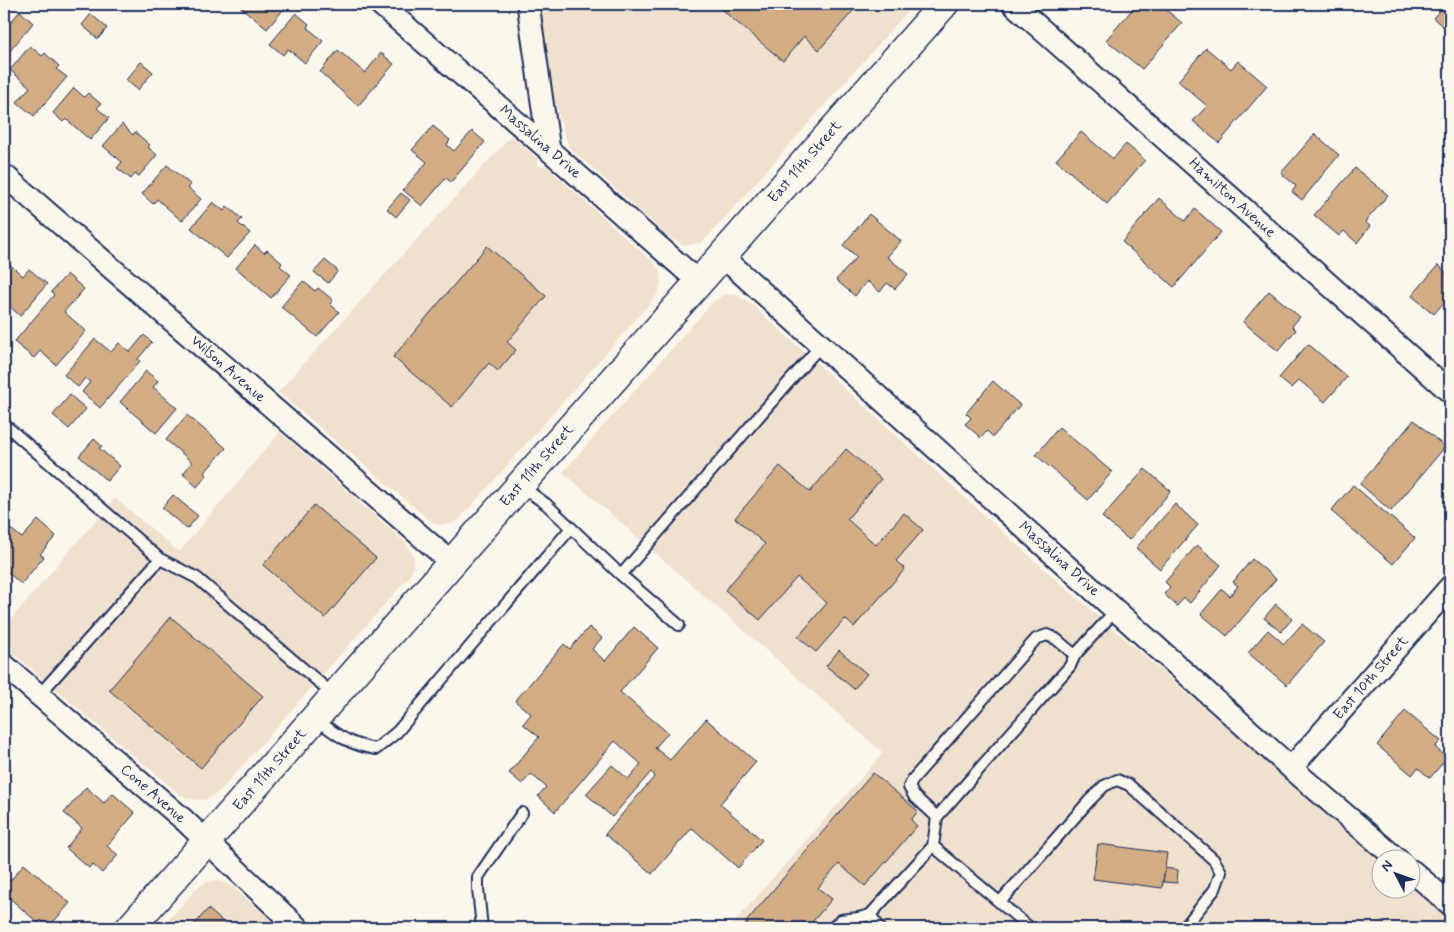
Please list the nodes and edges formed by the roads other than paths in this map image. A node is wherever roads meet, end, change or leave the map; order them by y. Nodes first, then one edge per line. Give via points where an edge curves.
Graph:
1 (380, 4) edge
2 (528, 4) edge
3 (944, 4) edge
4 (1013, 4) edge
5 (549, 150) junction
6 (4, 174) edge
7 (722, 256) junction
8 (699, 282) junction
9 (821, 345) junction
10 (1450, 392) edge
11 (4, 424) edge
12 (520, 485) junction
13 (571, 528) junction
14 (160, 559) junction
15 (452, 563) junction
16 (621, 575) junction
17 (1450, 587) edge
18 (1116, 610) junction
19 (679, 624) dead end
20 (1075, 655) junction
21 (4, 664) edge
22 (39, 695) junction
23 (335, 696) junction
24 (316, 718) junction
25 (1291, 768) junction
26 (522, 814) dead end
27 (937, 817) junction
28 (206, 842) junction
29 (933, 846) junction
30 (1386, 850) edge
31 (1422, 880) edge
32 (1000, 902) junction
33 (1450, 904) edge
34 (870, 915) junction
35 (130, 928) edge
36 (298, 928) edge
37 (482, 928) edge
38 (832, 928) edge
39 (880, 928) edge
40 (1030, 928) edge
41 (1184, 928) edge

1 - 5 street, Massalina Drive
2 - 5 street
3 - 7 main road, East 11th Street
4 - 10 street, Hamilton Avenue
5 - 8 street, Massalina Drive
6 - 15 street, Wilson Avenue
7 - 8 main road, East 11th Street
7 - 9 street, Massalina Drive
8 - 12 main road, East 11th Street
9 - 16 lane
9 - 18 street, Massalina Drive
11 - 14 lane
12 - 13 lane
12 - 15 main road, East 11th Street
13 - 16 lane
13 - 24 lane via 397,732 376,749 358,747
14 - 22 lane
14 - 23 lane via 197,578
15 - 23 main road, East 11th Street
16 - 19 lane
17 - 25 street, East 10th Street
18 - 20 lane
18 - 25 street, Massalina Drive
20 - 27 lane via 1070,666
20 - 27 lane via 1047,634 1036,639 913,779 909,787 914,796
21 - 22 street, Cone Avenue
22 - 28 street, Cone Avenue
23 - 24 main road, East 11th Street
24 - 28 main road, East 11th Street
25 - 30 street, Massalina Drive
26 - 37 lane via 478,877
27 - 29 lane
28 - 35 main road, East 11th Street
28 - 36 street, Cone Avenue
29 - 32 lane
29 - 34 lane
31 - 33 street
32 - 40 lane
32 - 41 lane via 1094,796 1117,780 1129,785 1214,860 1221,872 1215,889
34 - 38 lane via 841,920
34 - 39 lane

